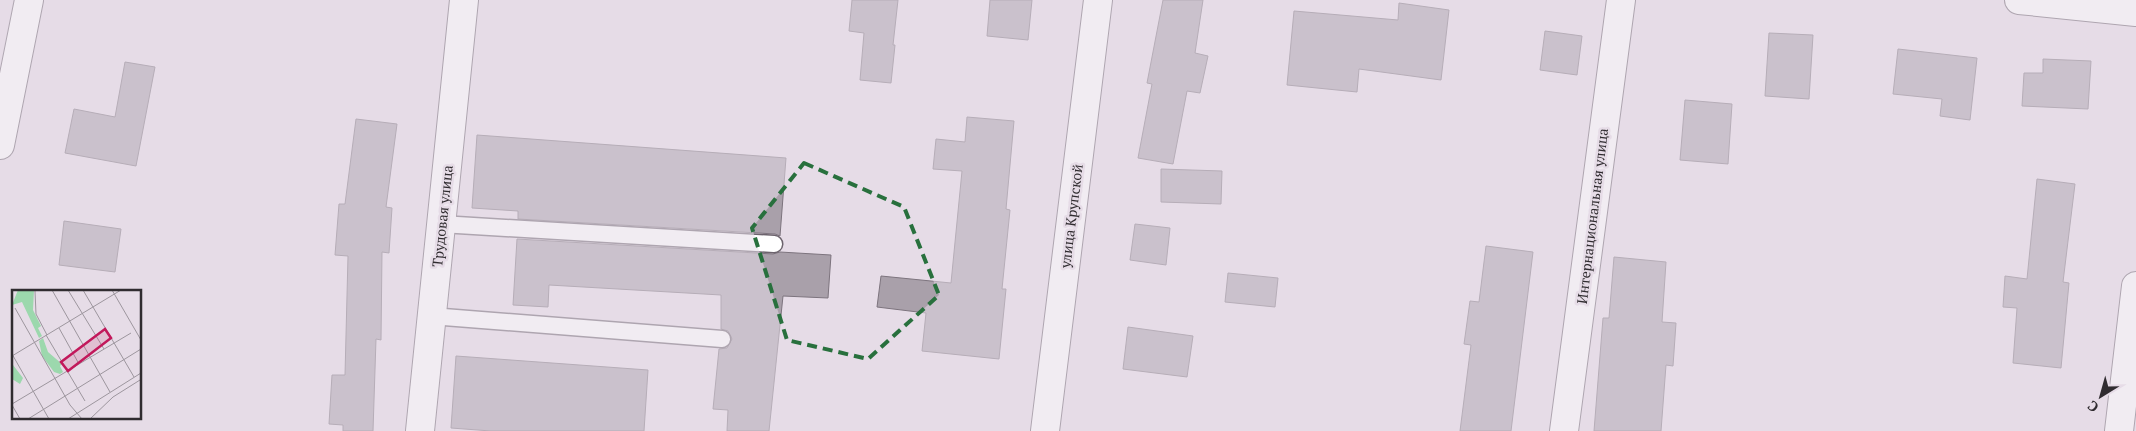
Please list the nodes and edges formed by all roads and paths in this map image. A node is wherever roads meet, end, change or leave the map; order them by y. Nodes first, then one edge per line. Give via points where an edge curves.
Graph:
1 (30, 0) edge
2 (464, 0) edge
3 (1098, 0) edge
4 (1621, 0) edge
5 (2019, 0) edge
6 (2136, 12) edge
7 (0, 145) edge
8 (441, 224) junction
9 (774, 244) dead end
10 (2136, 286) edge
11 (431, 316) junction
12 (722, 339) dead end
13 (420, 431) edge
14 (1045, 431) edge
15 (1564, 431) edge
16 (2119, 431) edge

1 - 7 street
2 - 8 street, Трудовая улица
3 - 14 street, улица Крупской
4 - 15 street, Интернациональная улица
5 - 6 street
8 - 9 lane
8 - 11 street, Трудовая улица
10 - 16 street
11 - 12 lane
11 - 13 street, Трудовая улица

